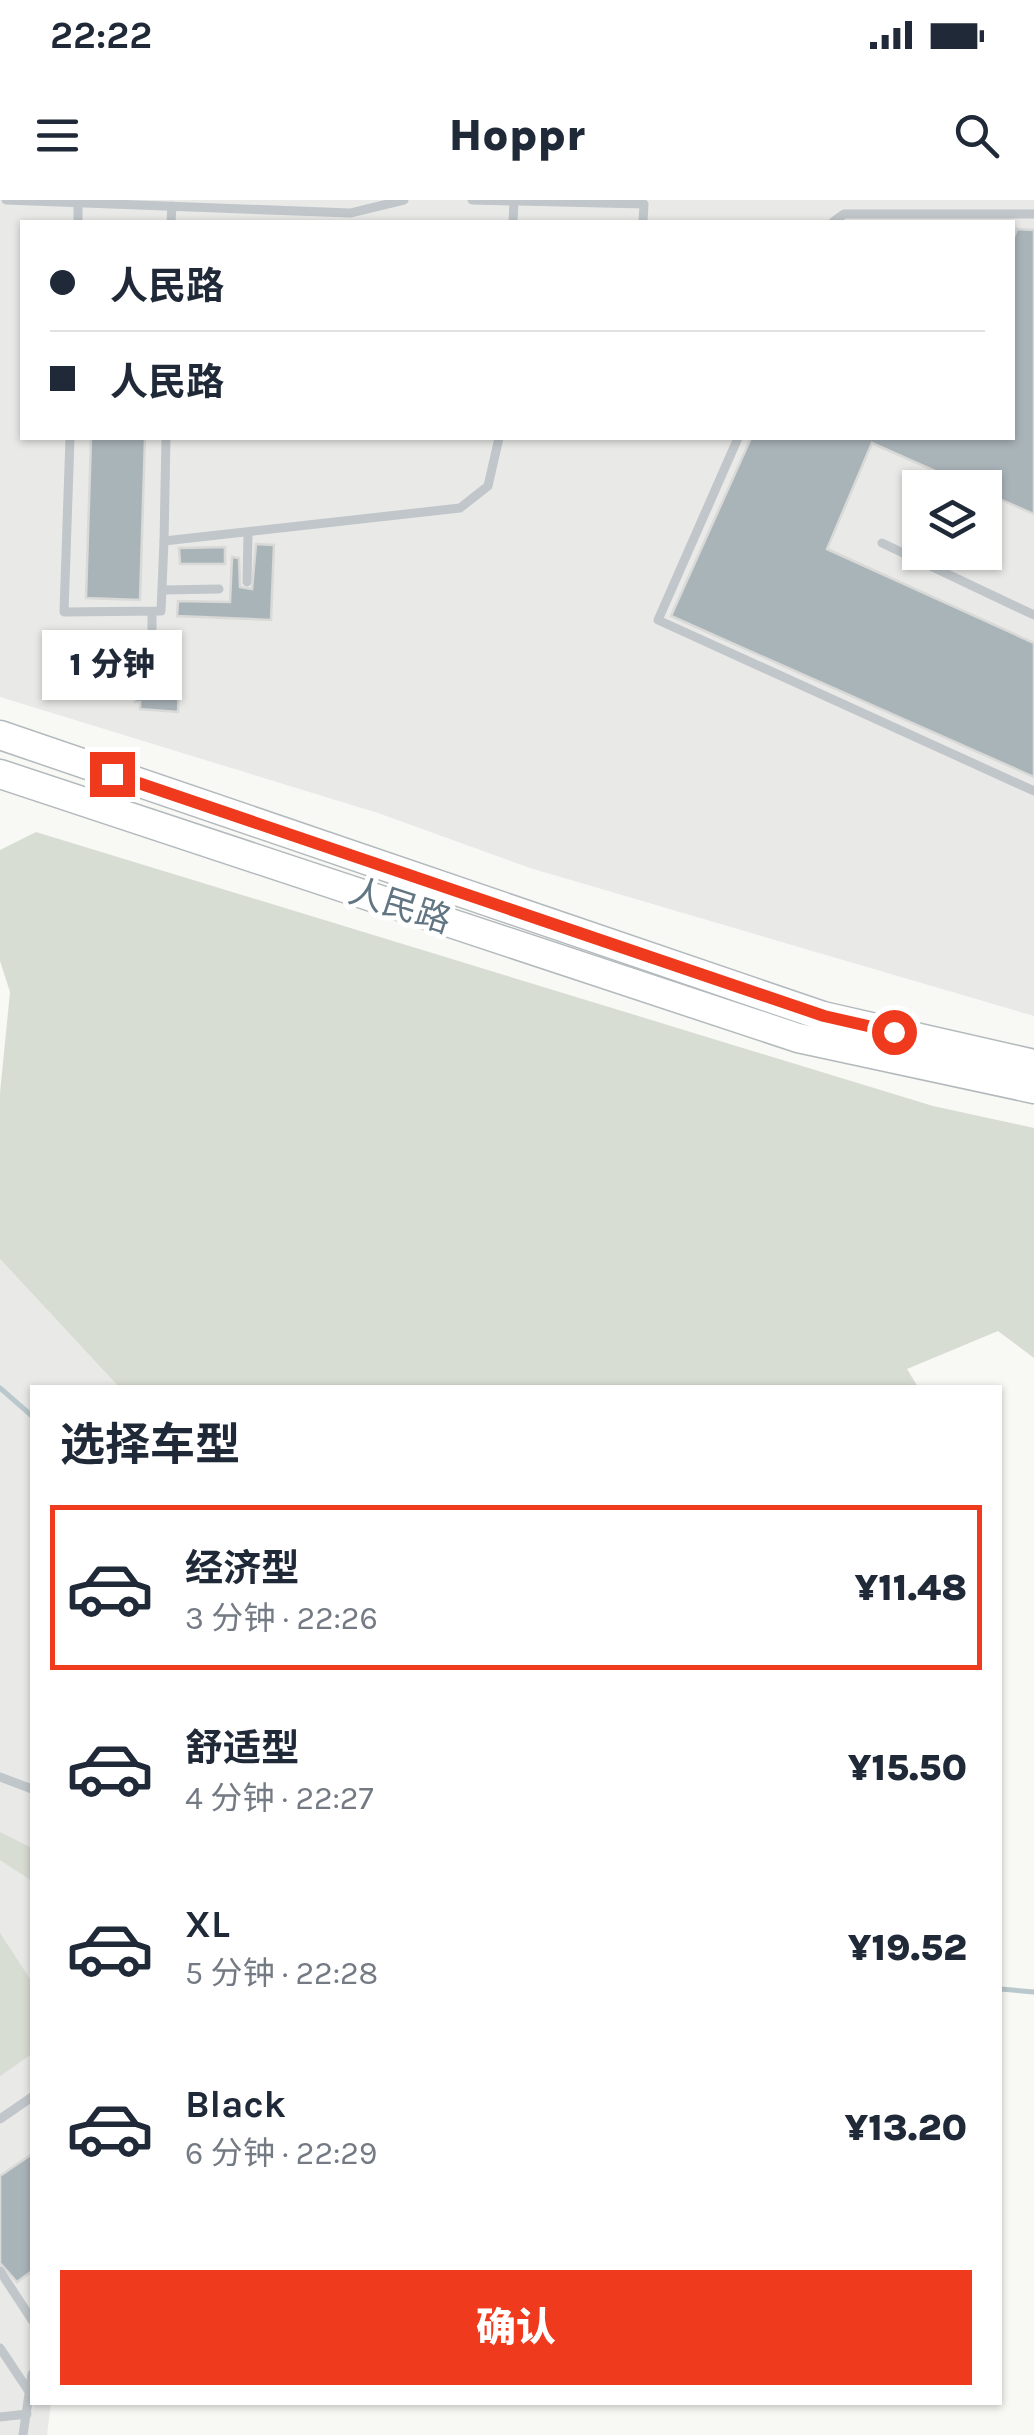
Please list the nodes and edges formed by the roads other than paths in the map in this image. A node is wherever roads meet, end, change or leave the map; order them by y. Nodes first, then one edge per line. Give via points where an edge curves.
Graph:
1 (6, 200) edge
2 (404, 200) edge
3 (472, 200) edge
4 (514, 201) edge
5 (78, 203) junction
6 (172, 206) junction
7 (1034, 214) edge
8 (78, 220) edge
9 (171, 220) edge
10 (643, 220) edge
11 (835, 220) edge
12 (941, 220) edge
13 (70, 440) edge
14 (166, 440) edge
15 (499, 440) edge
16 (737, 440) edge
17 (248, 534) junction
18 (164, 541) junction
19 (882, 543) dead end
20 (246, 582) dead end
21 (219, 589) dead end
22 (163, 590) junction
23 (152, 612) junction
24 (1034, 615) edge
25 (152, 681) dead end
26 (0, 735) edge
27 (0, 774) edge
28 (1034, 791) edge
29 (1034, 1064) edge
30 (1034, 1090) edge
31 (0, 1778) edge
32 (30, 1788) edge
33 (30, 2098) edge
34 (0, 2120) edge
35 (0, 2272) edge
36 (30, 2317) edge
37 (0, 2348) edge
38 (30, 2393) joint
39 (27, 2414) junction
40 (0, 2417) edge
41 (24, 2435) edge

1 - 5 lane
2 - 6 lane via 350,213
3 - 4 lane
4 - 10 lane via 644,204
5 - 6 lane
5 - 8 lane
6 - 9 lane
7 - 12 lane
11 - 12 lane via 844,214
13 - 23 lane via 64,612
14 - 18 lane
15 - 17 lane via 488,486 460,508
16 - 28 lane via 658,620
17 - 18 lane
17 - 20 lane
18 - 22 lane
19 - 24 lane
21 - 22 lane
22 - 23 lane via 162,611
23 - 25 lane
26 - 29 main road, 人民路 via 824,1016
27 - 30 main road, 人民路 via 798,1038
31 - 32 lane
33 - 34 lane
35 - 36 lane
37 - 38 lane
38 - 39 lane
39 - 40 lane
39 - 41 lane

